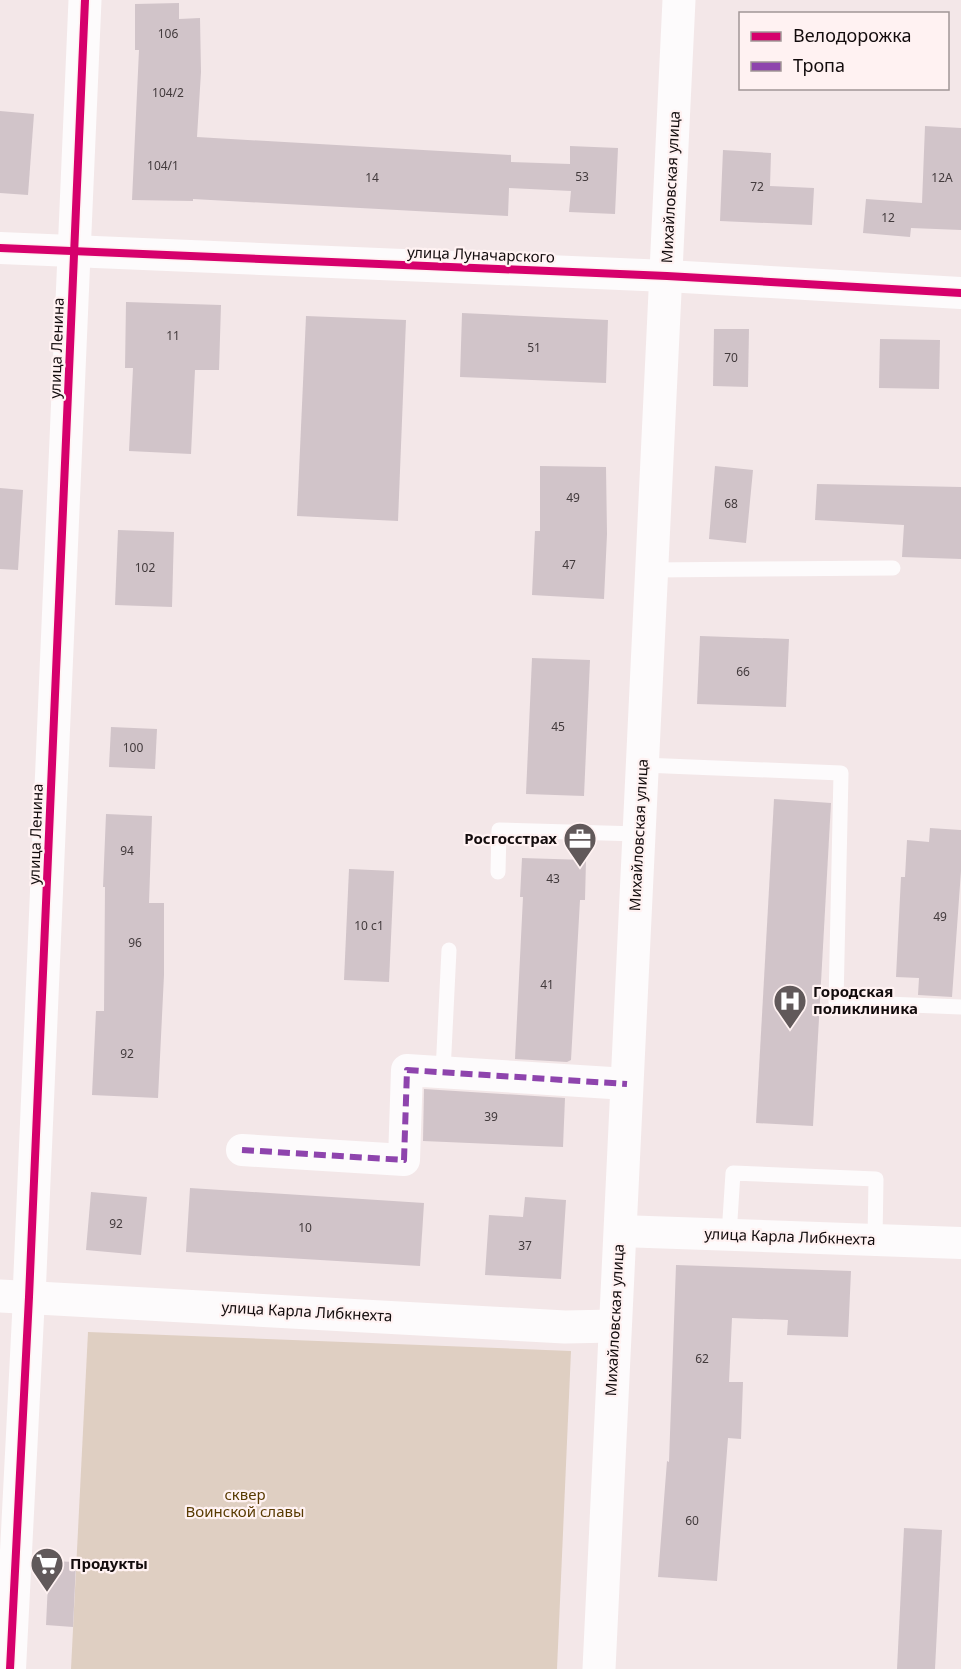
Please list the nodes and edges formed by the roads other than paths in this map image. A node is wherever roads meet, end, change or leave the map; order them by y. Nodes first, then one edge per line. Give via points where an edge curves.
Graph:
1 (85, 0) edge
2 (679, 0) edge
3 (0, 248) edge
4 (74, 252) junction
5 (667, 276) junction
6 (961, 293) edge
7 (893, 568) dead end
8 (652, 570) junction
9 (643, 765) junction
10 (639, 834) junction
11 (498, 872) dead end
12 (449, 950) dead end
13 (961, 1007) edge
14 (443, 1072) junction
15 (627, 1084) junction
16 (242, 1150) dead end
17 (620, 1231) junction
18 (729, 1235) junction
19 (875, 1240) junction
20 (961, 1243) edge
21 (15, 1296) edge
22 (614, 1326) junction
23 (10, 1669) edge
24 (599, 1669) edge

1 - 4 street, улица Ленина
2 - 5 street, Михайловская улица
3 - 4 street, улица Луначарского
4 - 5 street, улица Луначарского
4 - 21 street, улица Ленина
5 - 6 street, улица Луначарского
5 - 8 street, Михайловская улица
7 - 8 lane
8 - 9 street, Михайловская улица
9 - 10 street, Михайловская улица
9 - 13 lane via 842,773 836,1002
10 - 11 lane via 499,830
10 - 15 street, Михайловская улица
12 - 14 lane
14 - 15 street
14 - 16 street via 407,1070 404,1160
15 - 17 street, Михайловская улица
17 - 18 street, улица Карла Либкнехта
17 - 22 street, Михайловская улица
18 - 19 street, улица Карла Либкнехта
18 - 19 lane via 733,1173 876,1179
19 - 20 street, улица Карла Либкнехта
21 - 22 street, улица Карла Либкнехта via 565,1327
21 - 23 street, улица Ленина
22 - 24 street, Михайловская улица

